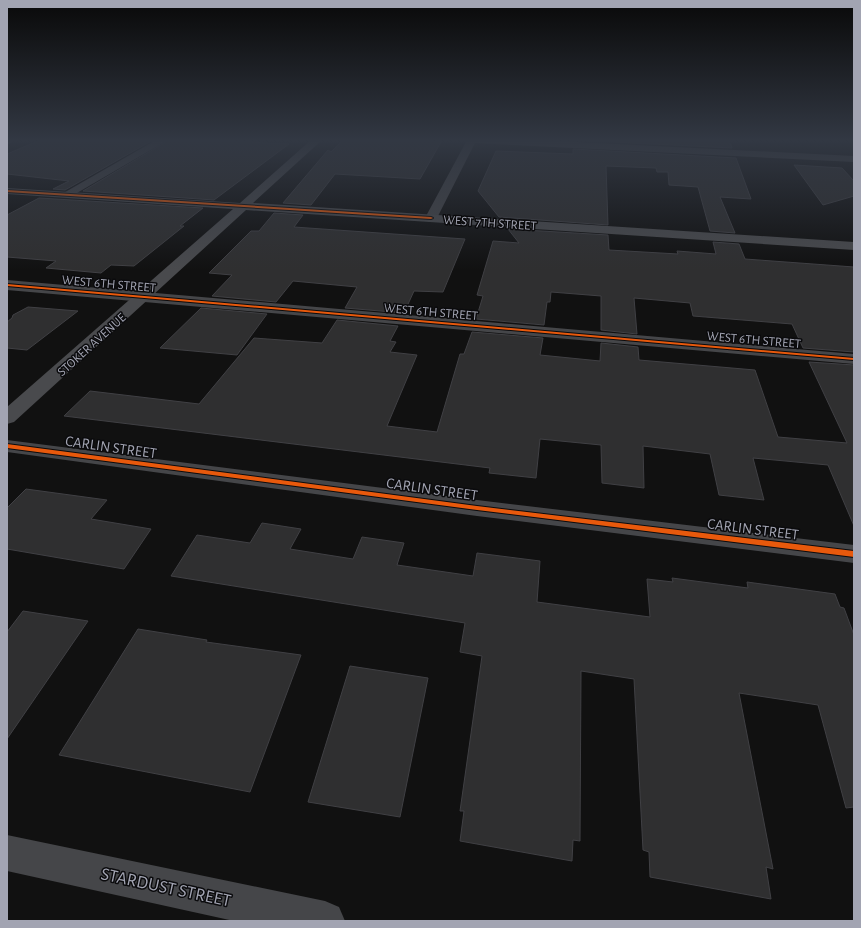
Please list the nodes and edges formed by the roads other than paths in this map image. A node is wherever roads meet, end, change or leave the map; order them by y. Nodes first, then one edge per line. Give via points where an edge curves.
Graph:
1 (87, 183) edge
2 (268, 183) edge
3 (449, 183) edge
4 (7, 191) edge
5 (66, 195) junction
6 (243, 206) junction
7 (431, 218) junction
8 (854, 246) edge
9 (7, 285) edge
10 (144, 297) junction
11 (854, 359) edge
12 (7, 418) edge
13 (7, 446) edge
14 (854, 554) edge
15 (7, 853) edge
16 (325, 921) edge

1 - 5 street
2 - 6 main road, STOKER AVENUE
3 - 7 street
4 - 5 main road, WEST 7TH STREET
5 - 6 main road, WEST 7TH STREET
6 - 7 main road, WEST 7TH STREET
6 - 10 main road, STOKER AVENUE
7 - 8 main road, WEST 7TH STREET
9 - 10 street, WEST 6TH STREET
10 - 11 street, WEST 6TH STREET
10 - 12 main road, STOKER AVENUE
13 - 14 street, CARLIN STREET via 469,507
15 - 16 street, STARDUST STREET

